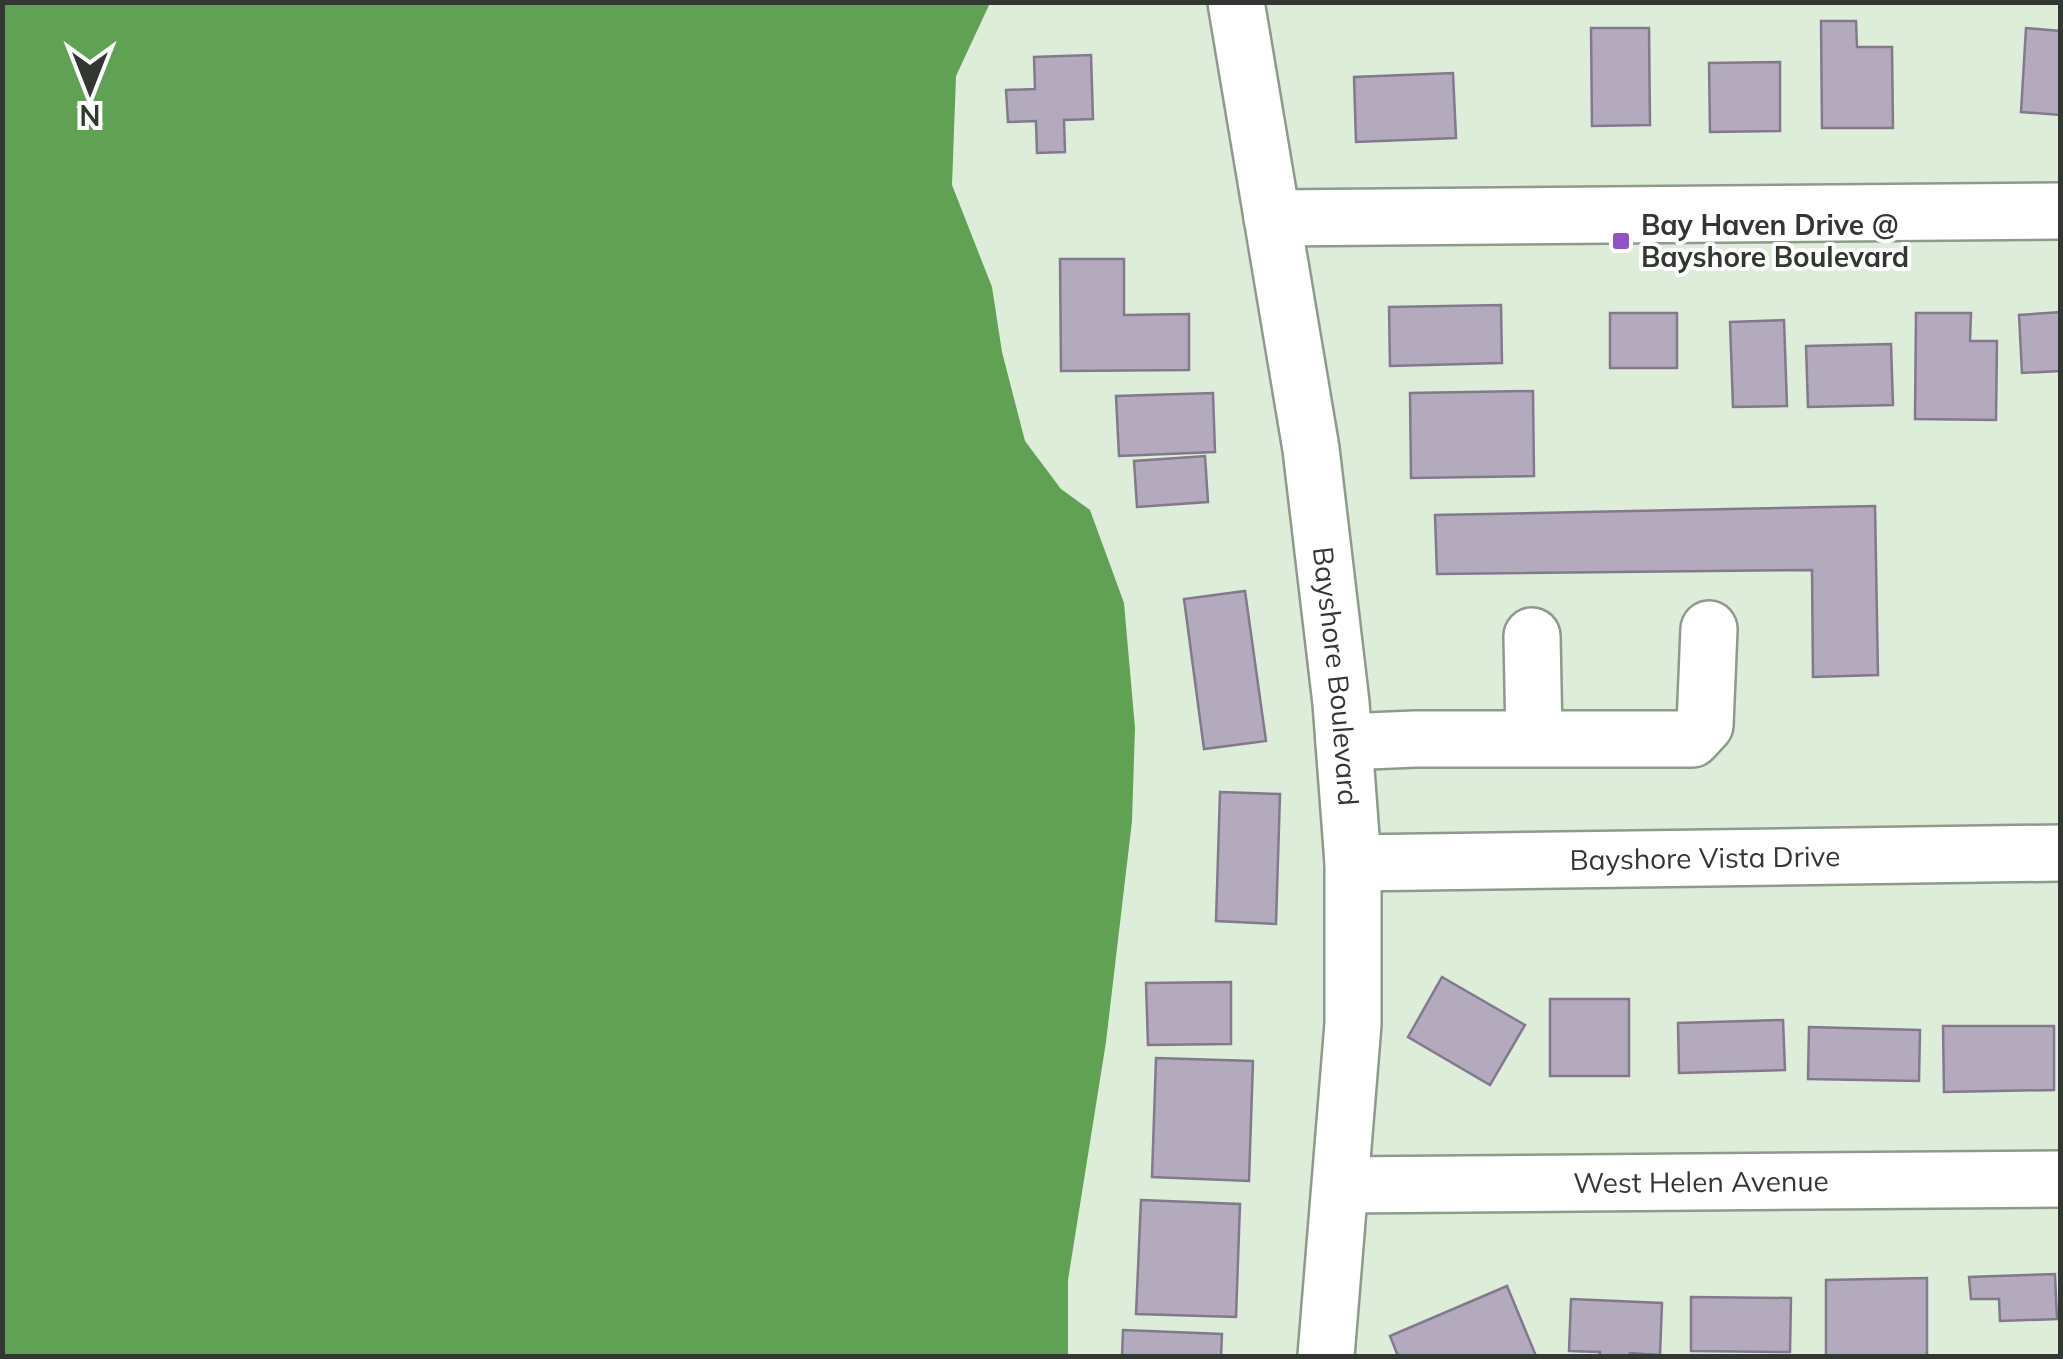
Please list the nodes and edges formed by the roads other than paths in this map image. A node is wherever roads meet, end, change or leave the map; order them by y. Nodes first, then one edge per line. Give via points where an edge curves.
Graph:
1 (1236, 2) edge
2 (2060, 211) edge
3 (1272, 218) junction
4 (1709, 629) dead end
5 (1532, 636) dead end
6 (1534, 737) junction
7 (1344, 742) junction
8 (2060, 852) edge
9 (1353, 864) junction
10 (2060, 1179) edge
11 (1341, 1185) junction
12 (1326, 1356) edge

1 - 3 street, Bayshore Boulevard
2 - 3 street
3 - 7 street, Bayshore Boulevard via 1311,448
4 - 6 street via 1705,725 1692,738
5 - 6 street
6 - 7 street
7 - 9 street, Bayshore Boulevard
8 - 9 street, Bayshore Vista Drive
9 - 11 street, Bayshore Boulevard via 1353,1024
10 - 11 street, West Helen Avenue
11 - 12 street, Bayshore Boulevard

